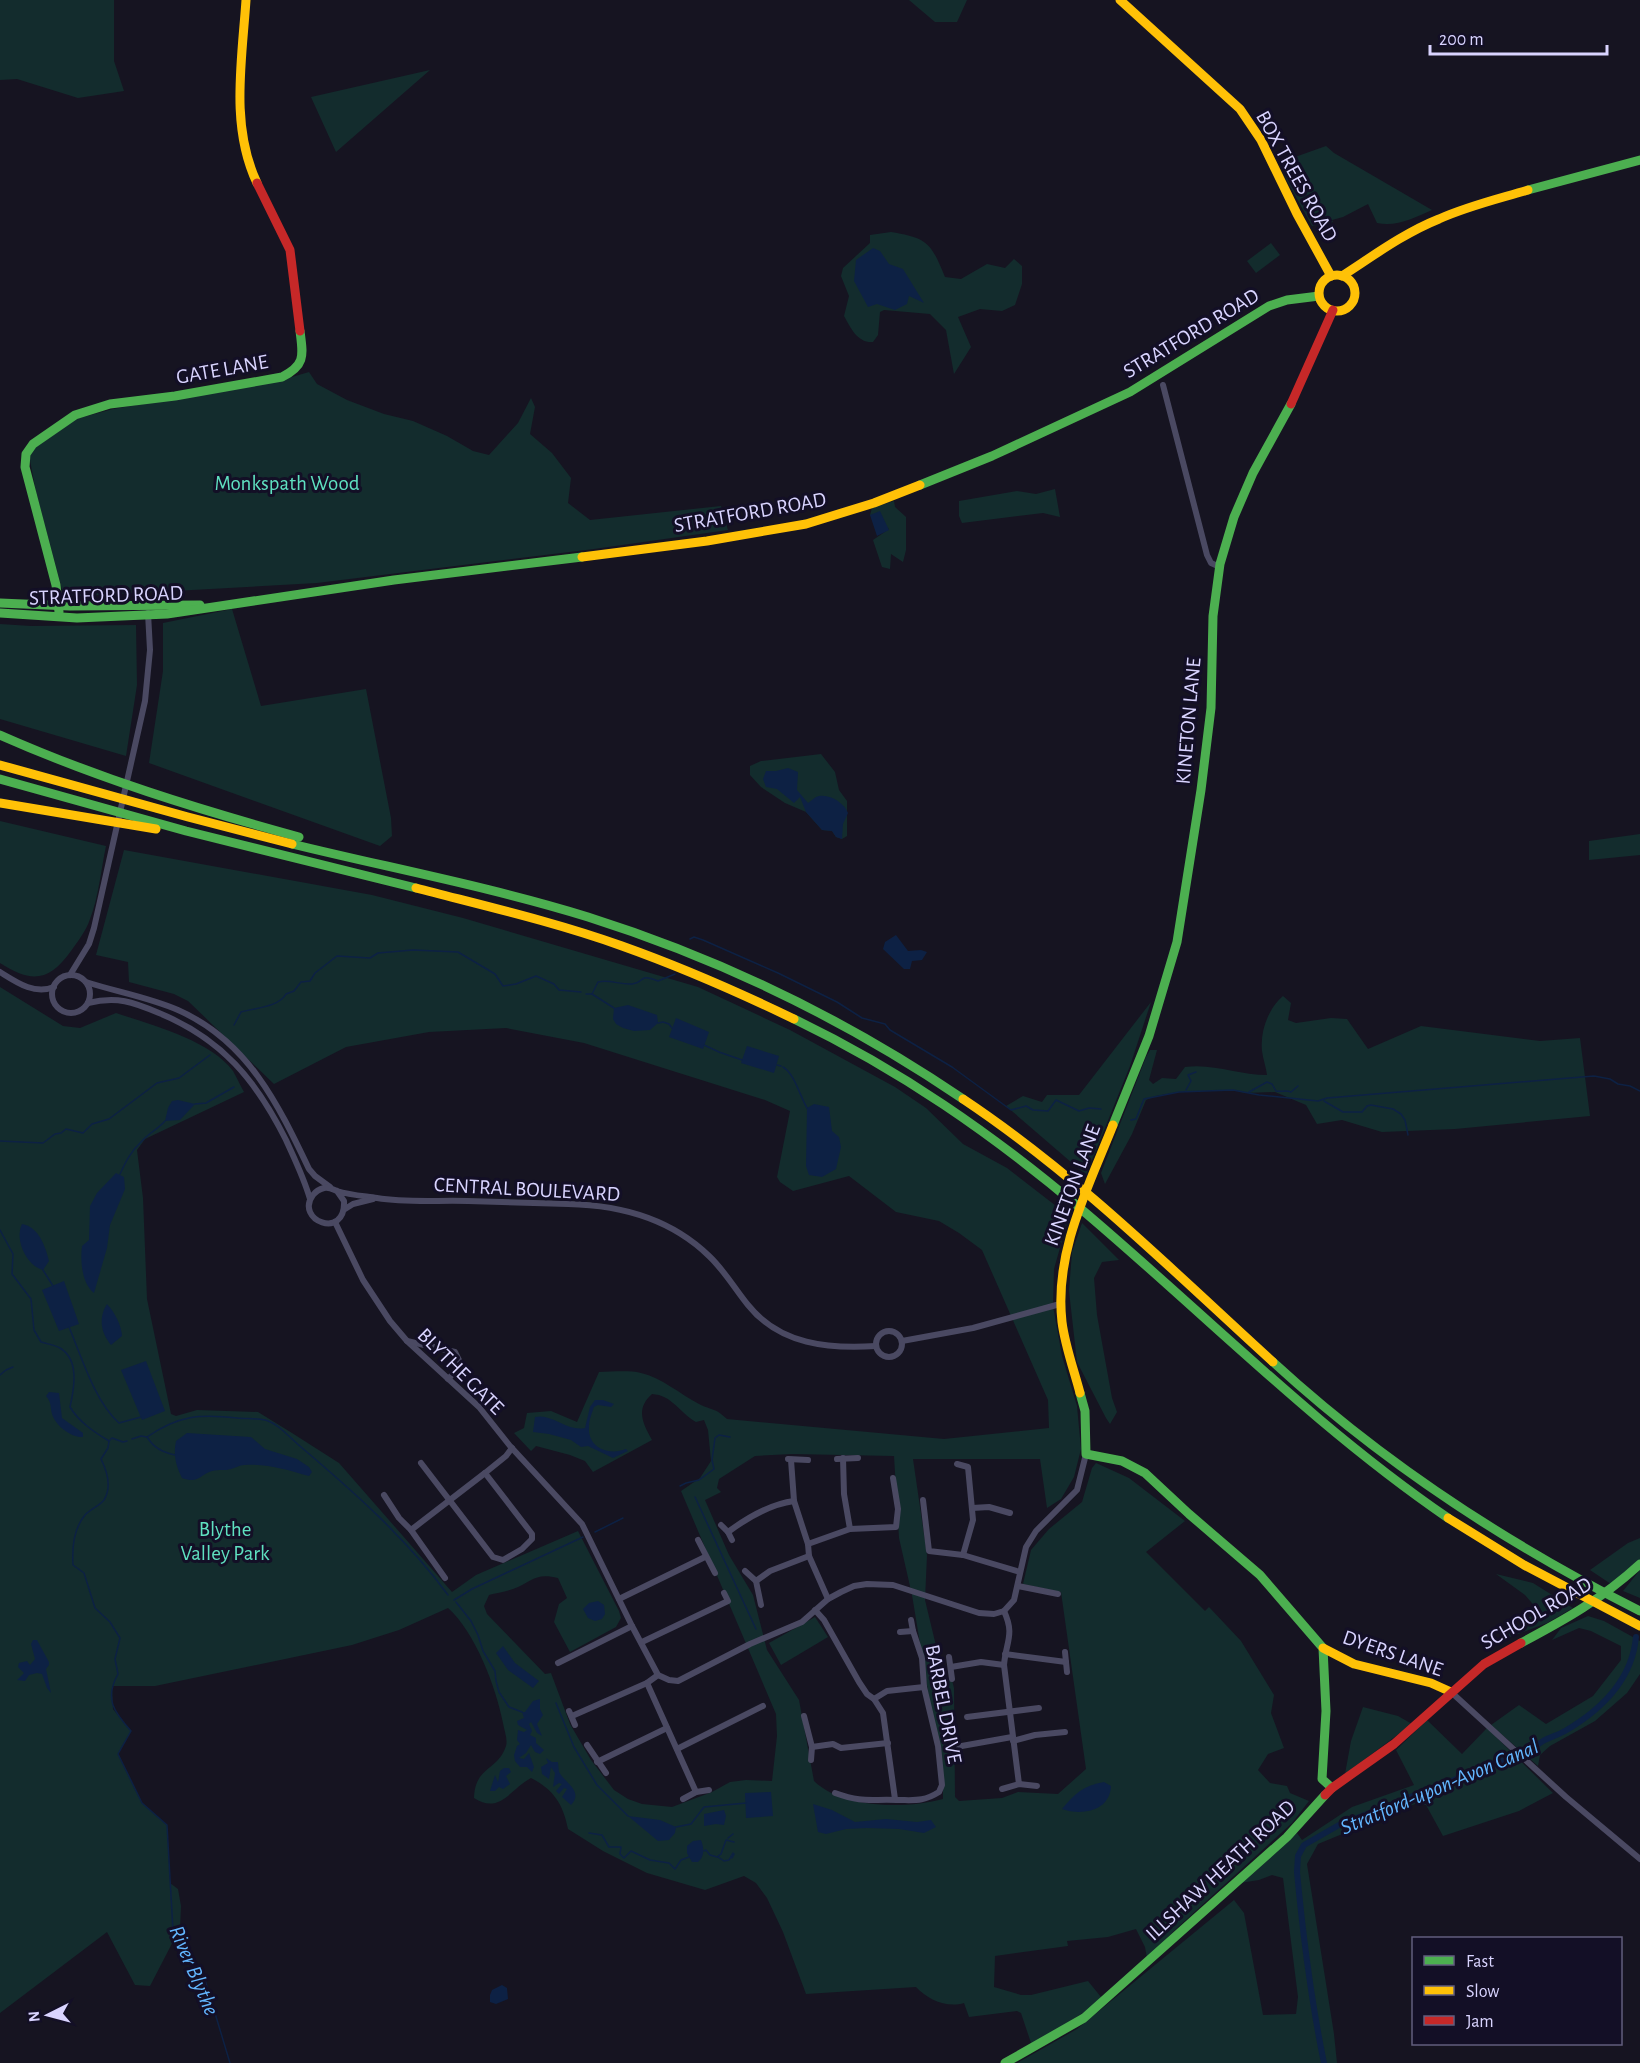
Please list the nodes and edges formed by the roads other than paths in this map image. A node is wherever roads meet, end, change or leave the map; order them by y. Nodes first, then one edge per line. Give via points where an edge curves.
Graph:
1 (246, 0) edge
2 (1120, 0) edge
3 (1640, 160) edge
4 (1369, 259) junction
5 (1331, 276) junction
6 (1342, 276) junction
7 (1354, 284) junction
8 (1319, 296) junction
9 (1333, 310) junction
10 (1163, 385) dead end
11 (1220, 567) junction
12 (0, 603) edge
13 (148, 610) junction
14 (59, 612) junction
15 (0, 614) edge
16 (0, 735) edge
17 (0, 765) edge
18 (0, 779) edge
19 (0, 803) edge
20 (178, 828) junction
21 (409, 872) junction
22 (0, 972) edge
23 (70, 975) junction
24 (86, 982) junction
25 (54, 987) junction
26 (88, 1003) junction
27 (335, 1190) junction
28 (380, 1198) junction
29 (310, 1200) junction
30 (345, 1209) junction
31 (335, 1222) junction
32 (1060, 1304) junction
33 (407, 1341) junction
34 (902, 1341) junction
35 (876, 1346) junction
36 (448, 1379) junction
37 (512, 1448) junction
38 (1086, 1454) junction
39 (858, 1458) dead end
40 (808, 1460) dead end
41 (421, 1463) dead end
42 (957, 1464) dead end
43 (485, 1473) junction
44 (892, 1478) dead end
45 (384, 1495) dead end
46 (450, 1500) junction
47 (923, 1500) dead end
48 (794, 1501) junction
49 (972, 1508) junction
50 (1010, 1513) dead end
51 (721, 1525) dead end
52 (411, 1530) junction
53 (850, 1530) junction
54 (728, 1532) junction
55 (698, 1540) dead end
56 (732, 1540) dead end
57 (808, 1544) junction
58 (963, 1555) junction
59 (705, 1557) junction
60 (809, 1557) junction
61 (1640, 1564) edge
62 (745, 1571) dead end
63 (1020, 1572) junction
64 (715, 1573) dead end
65 (445, 1578) dead end
66 (756, 1581) junction
67 (1018, 1586) junction
68 (724, 1593) dead end
69 (1058, 1594) dead end
70 (619, 1599) junction
71 (828, 1599) junction
72 (728, 1601) junction
73 (761, 1605) dead end
74 (731, 1608) dead end
75 (815, 1610) junction
76 (1004, 1611) junction
77 (1640, 1611) edge
78 (911, 1620) dead end
79 (632, 1626) junction
80 (1640, 1626) edge
81 (913, 1631) junction
82 (900, 1632) dead end
83 (642, 1642) junction
84 (1323, 1648) junction
85 (1065, 1652) dead end
86 (1005, 1654) junction
87 (949, 1657) dead end
88 (1066, 1662) junction
89 (558, 1663) dead end
90 (1004, 1665) junction
91 (951, 1667) junction
92 (1067, 1672) dead end
93 (658, 1675) junction
94 (952, 1679) dead end
95 (647, 1683) junction
96 (924, 1687) junction
97 (1451, 1692) junction
98 (874, 1699) junction
99 (763, 1706) dead end
100 (1039, 1707) dead end
101 (1009, 1712) junction
102 (804, 1716) dead end
103 (967, 1716) dead end
104 (575, 1725) dead end
105 (667, 1728) junction
106 (1065, 1732) dead end
107 (1012, 1739) junction
108 (888, 1743) junction
109 (587, 1745) dead end
110 (812, 1747) junction
111 (956, 1747) dead end
112 (676, 1749) junction
113 (811, 1760) dead end
114 (597, 1762) junction
115 (606, 1773) dead end
116 (1322, 1779) junction
117 (1019, 1784) junction
118 (1036, 1786) dead end
119 (1332, 1788) junction
120 (1002, 1789) dead end
121 (709, 1790) dead end
122 (696, 1792) junction
123 (835, 1793) dead end
124 (894, 1799) junction
125 (683, 1800) dead end
126 (1319, 1800) junction
127 (1640, 1858) edge
128 (1005, 2063) edge

1 - 14 main road, GATE LANE via 241,127 248,163 290,250 302,360 282,377 110,404 75,415 33,444 26,454 25,467 56,585
2 - 5 main road, BOX TREES ROAD via 1240,110 1261,140
3 - 4 main road via 1478,204 1404,236
4 - 6 main road
4 - 7 main road
5 - 6 main road
5 - 8 main road via 1321,284
6 - 7 main road
7 - 9 main road via 1350,305
8 - 9 main road via 1324,307
8 - 13 main road, STRATFORD ROAD via 1269,306 1130,392 992,456 874,503 806,524 707,541 188,611
9 - 11 main road, KINETON LANE via 1296,396 1253,473 1234,517
10 - 11 street via 1207,555 1211,563
11 - 32 main road, KINETON LANE via 1213,616 1211,708 1177,942 1149,1036 1072,1228 1062,1270
12 - 14 main road, STRATFORD ROAD
13 - 14 main road, STRATFORD ROAD via 112,617
13 - 23 street via 149,671 133,761 89,944
14 - 15 main road, STRATFORD ROAD
16 - 21 main road via 136,789
17 - 21 main road via 227,828
18 - 20 main road
19 - 20 main road via 158,830
20 - 80 main road via 521,914 595,937 717,982 884,1066 1024,1161 1092,1216 1355,1450 1469,1533 1576,1595
21 - 77 main road via 593,918 695,956 792,999 879,1046 960,1096 1035,1150 1147,1245 1329,1412 1408,1472 1492,1529
22 - 25 street via 32,988
23 - 24 street
23 - 25 street via 60,978
24 - 26 street via 91,992
24 - 27 street via 180,1011 230,1045 251,1066 280,1108 309,1169
25 - 26 street via 52,998 63,1012 75,1013
26 - 29 street via 106,999 140,1005 174,1019 224,1051 271,1109 301,1170
27 - 28 street
27 - 29 street via 320,1189
27 - 30 street
28 - 30 street
28 - 35 street, CENTRAL BOULEVARD via 575,1204 628,1210 650,1217 702,1250 750,1308 786,1336 823,1346
29 - 31 street via 310,1211 317,1220
30 - 31 street
31 - 33 street, BLYTHE GATE via 363,1280
32 - 34 street via 974,1328
32 - 38 main road, KINETON LANE via 1085,1410
33 - 36 street, BLYTHE GATE
33 - 36 street via 455,1352 459,1368
34 - 35 street via 899,1351 890,1356 879,1352
34 - 35 street via 895,1333 885,1331
36 - 37 street, BLYTHE GATE via 479,1407
37 - 43 street
37 - 70 street, BLYTHE GATE via 586,1529
38 - 63 street via 1077,1490 1036,1531 1026,1547
38 - 84 main road via 1122,1461 1145,1473 1260,1575
39 - 53 street via 840,1458
40 - 48 street via 789,1459
41 - 46 street
42 - 49 street via 968,1467
43 - 46 street
43 - 46 street via 532,1534 522,1549 504,1560 493,1558
44 - 53 street via 898,1509 896,1527
45 - 52 street
46 - 52 street
47 - 58 street via 929,1551
48 - 54 street via 744,1520
48 - 57 street
49 - 50 street via 989,1507
49 - 58 street via 973,1520
51 - 54 street
52 - 65 street
53 - 57 street
54 - 56 street
55 - 59 street
57 - 60 street
58 - 63 street
59 - 64 street
59 - 70 street
60 - 66 street via 770,1571
60 - 71 street
61 - 97 main road, SCHOOL ROAD via 1579,1612 1484,1664
62 - 66 street
63 - 67 street
66 - 73 street
67 - 69 street
67 - 76 street via 1014,1600
68 - 72 street
70 - 79 street, BLYTHE GATE
71 - 75 street
71 - 76 street via 854,1586 882,1583 979,1613
72 - 74 street
72 - 83 street
75 - 93 street via 797,1625 678,1681
75 - 98 street via 867,1694
76 - 86 street via 1010,1635
78 - 81 street, BARBEL DRIVE
79 - 83 street, BLYTHE GATE
79 - 89 street
81 - 82 street, BARBEL DRIVE
81 - 96 street, BARBEL DRIVE via 922,1658
83 - 93 street, BLYTHE GATE
84 - 97 main road, DYERS LANE via 1354,1664 1431,1683
84 - 116 main road via 1326,1711
85 - 88 street
86 - 88 street
86 - 90 street
87 - 91 street
88 - 92 street
90 - 91 street via 981,1662
90 - 101 street
91 - 94 street
93 - 95 street
95 - 104 street via 570,1713
95 - 105 street
96 - 98 street via 887,1691
96 - 124 street, BARBEL DRIVE via 938,1746 942,1785 939,1792 922,1800
97 - 119 main road, ILLSHAW HEATH ROAD via 1394,1744
97 - 127 street, DYERS LANE via 1566,1797
98 - 108 street via 883,1713
99 - 112 street
100 - 101 street
101 - 103 street
101 - 107 street
102 - 110 street
105 - 112 street
105 - 114 street
106 - 107 street
107 - 111 street
107 - 117 street
108 - 110 street
108 - 124 street
109 - 114 street
110 - 113 street
112 - 122 street
114 - 115 street
116 - 119 main road
116 - 126 main road
117 - 118 street
117 - 120 street
119 - 126 main road, ILLSHAW HEATH ROAD
121 - 122 street
122 - 125 street
123 - 124 street, BARBEL DRIVE via 855,1800
126 - 128 main road, ILLSHAW HEATH ROAD via 1279,1845 1084,2018

